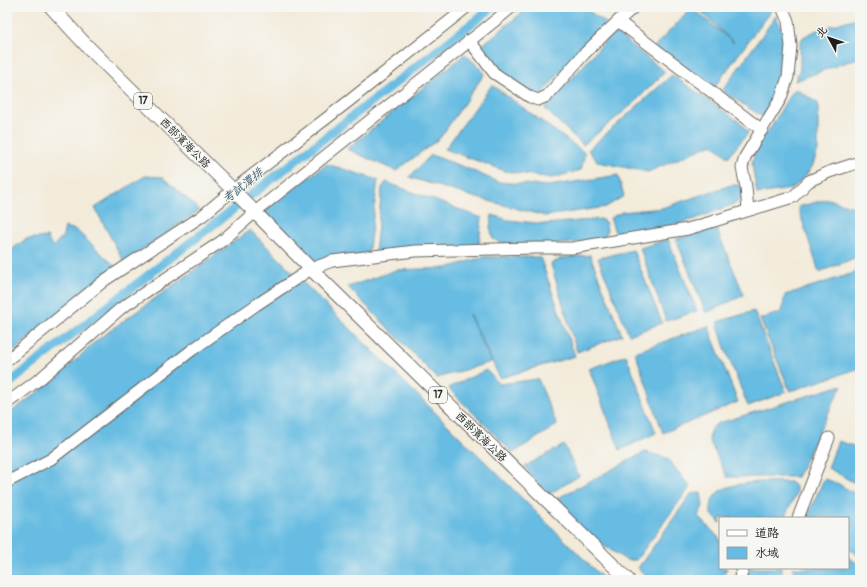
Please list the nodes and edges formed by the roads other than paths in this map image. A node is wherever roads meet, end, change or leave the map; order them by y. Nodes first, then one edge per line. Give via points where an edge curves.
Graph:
1 (51, 7) edge
2 (467, 7) edge
3 (512, 7) edge
4 (634, 7) edge
5 (782, 7) edge
6 (618, 21) junction
7 (469, 40) junction
8 (762, 130) junction
9 (860, 162) edge
10 (234, 191) junction
11 (253, 210) junction
12 (748, 210) junction
13 (311, 269) junction
14 (7, 360) edge
15 (7, 403) edge
16 (829, 438) dead end
17 (7, 482) edge
18 (798, 517) edge
19 (744, 569) edge
20 (628, 580) edge
21 (738, 580) edge

1 - 10 main road, 西部濱海公路 / 17
2 - 10 lane
3 - 7 lane
4 - 6 lane
5 - 8 lane via 788,22 791,46 788,77 781,98
6 - 7 lane via 584,54 547,96 538,100 494,73
6 - 8 lane
7 - 11 lane
8 - 12 lane via 745,157 742,168
9 - 12 lane via 809,181 793,197
10 - 11 main road, 17
10 - 14 lane via 202,216 105,280
11 - 13 main road, 西部濱海公路 / 17
11 - 15 lane via 222,241 120,309 41,378
12 - 13 lane via 688,229 572,248 415,251 332,261
13 - 17 lane via 192,350 51,459
13 - 20 main road, 西部濱海公路 / 17
16 - 18 lane
19 - 21 lane

